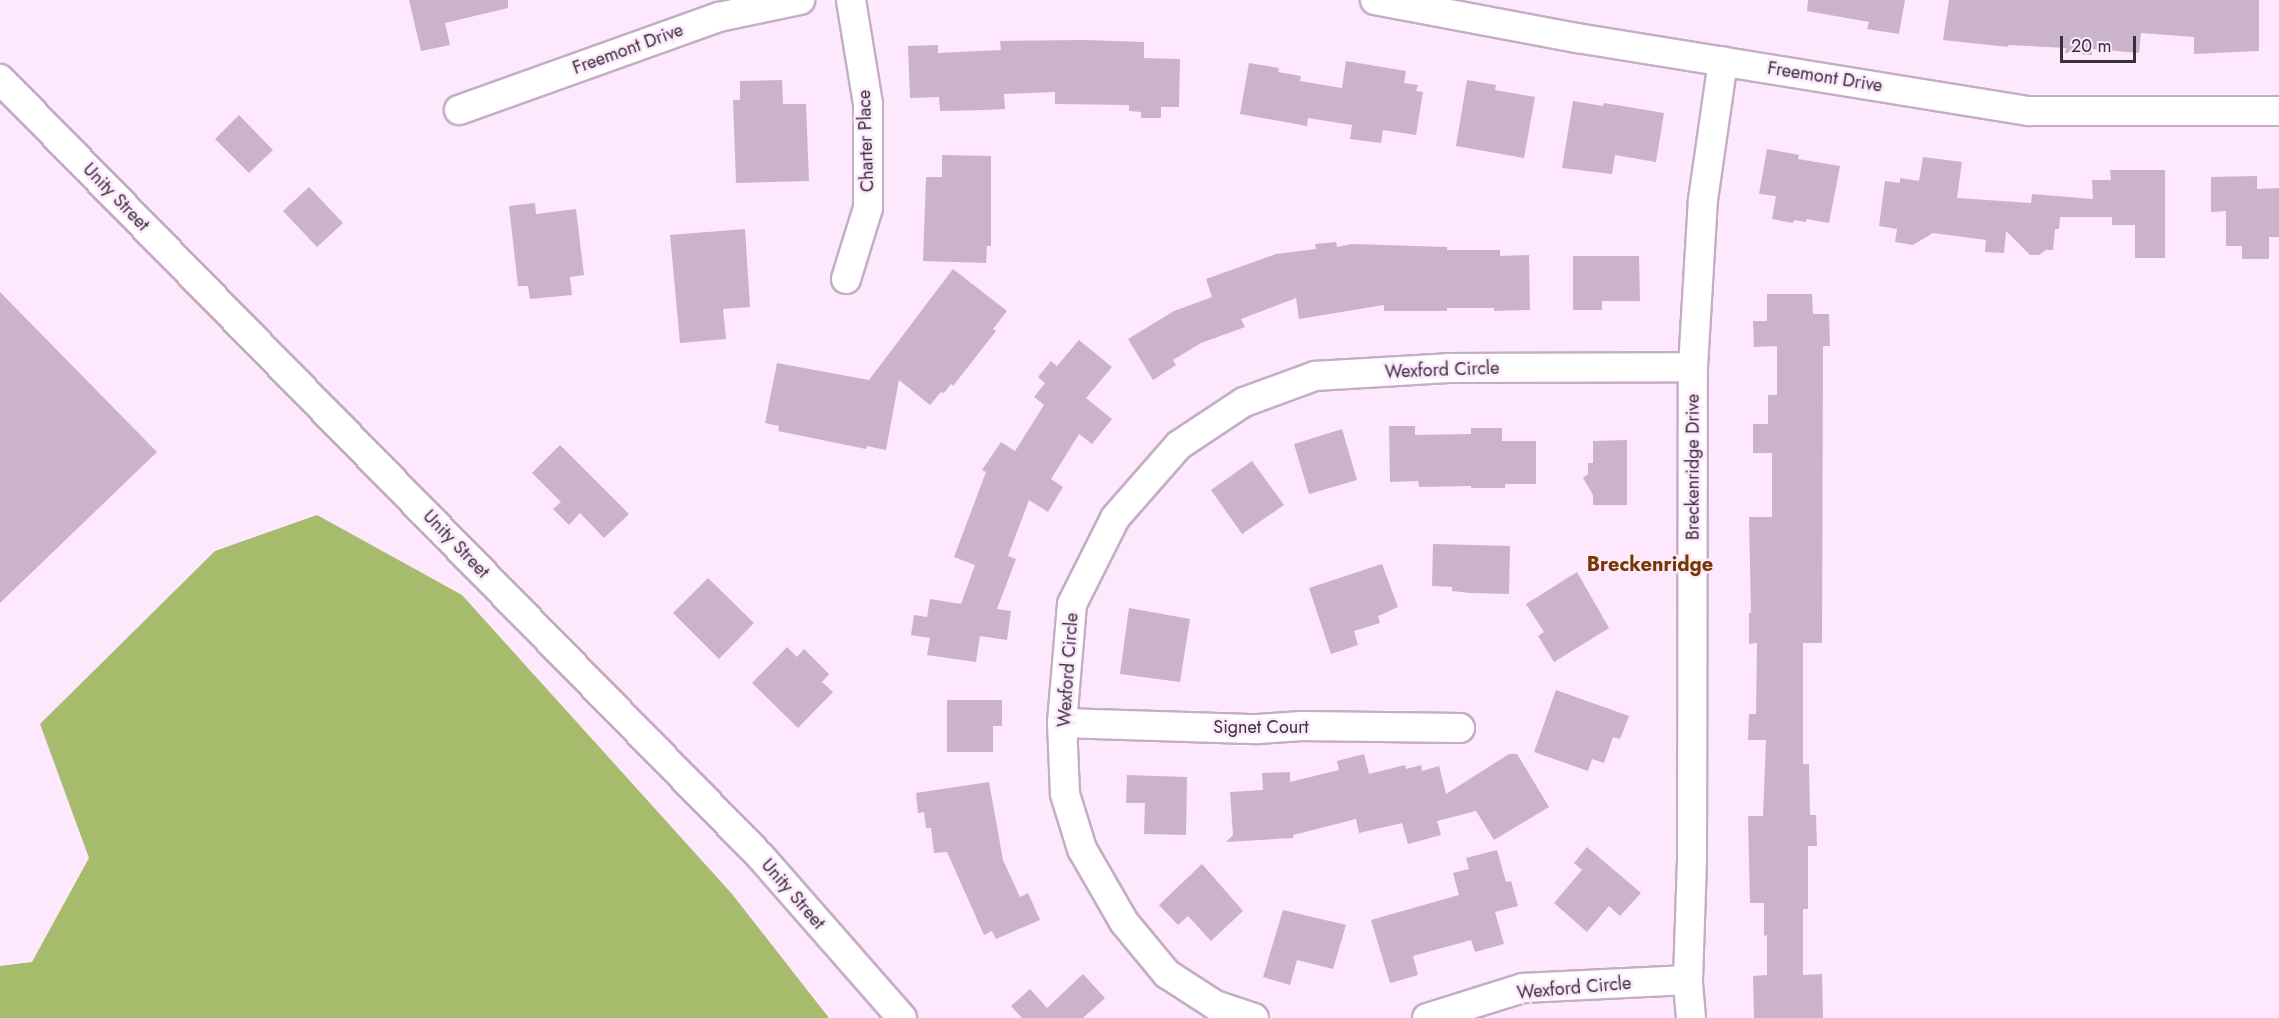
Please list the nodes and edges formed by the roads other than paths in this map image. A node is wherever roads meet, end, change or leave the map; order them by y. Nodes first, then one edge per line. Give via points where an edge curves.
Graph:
1 (800, 0) edge
2 (851, 0) edge
3 (1375, 0) edge
4 (1724, 61) junction
5 (0, 79) edge
6 (459, 110) dead end
7 (2279, 111) edge
8 (846, 279) dead end
9 (1693, 367) junction
10 (1062, 723) junction
11 (1460, 729) dead end
12 (1688, 980) junction
13 (898, 1016) edge
14 (1254, 1018) edge
15 (1427, 1018) edge
16 (1691, 1018) edge

1 - 6 street, Freemont Drive via 719,17
2 - 8 street, Charter Place via 868,104 868,208
3 - 4 street, Freemont Drive
4 - 7 street, Freemont Drive via 2028,111
4 - 9 street, Breckenridge Drive via 1703,200
5 - 13 street, Unity Street via 761,856
9 - 10 street, Wexford Circle via 1448,368 1315,376 1244,402 1179,445 1115,518 1072,604
9 - 12 street, Breckenridge Drive via 1692,861
10 - 11 street, Signet Court via 1258,729
10 - 14 street, Wexford Circle via 1065,794 1083,849 1124,922 1167,974 1215,1005
12 - 15 street, Wexford Circle via 1523,988
12 - 16 street, Breckenridge Drive

